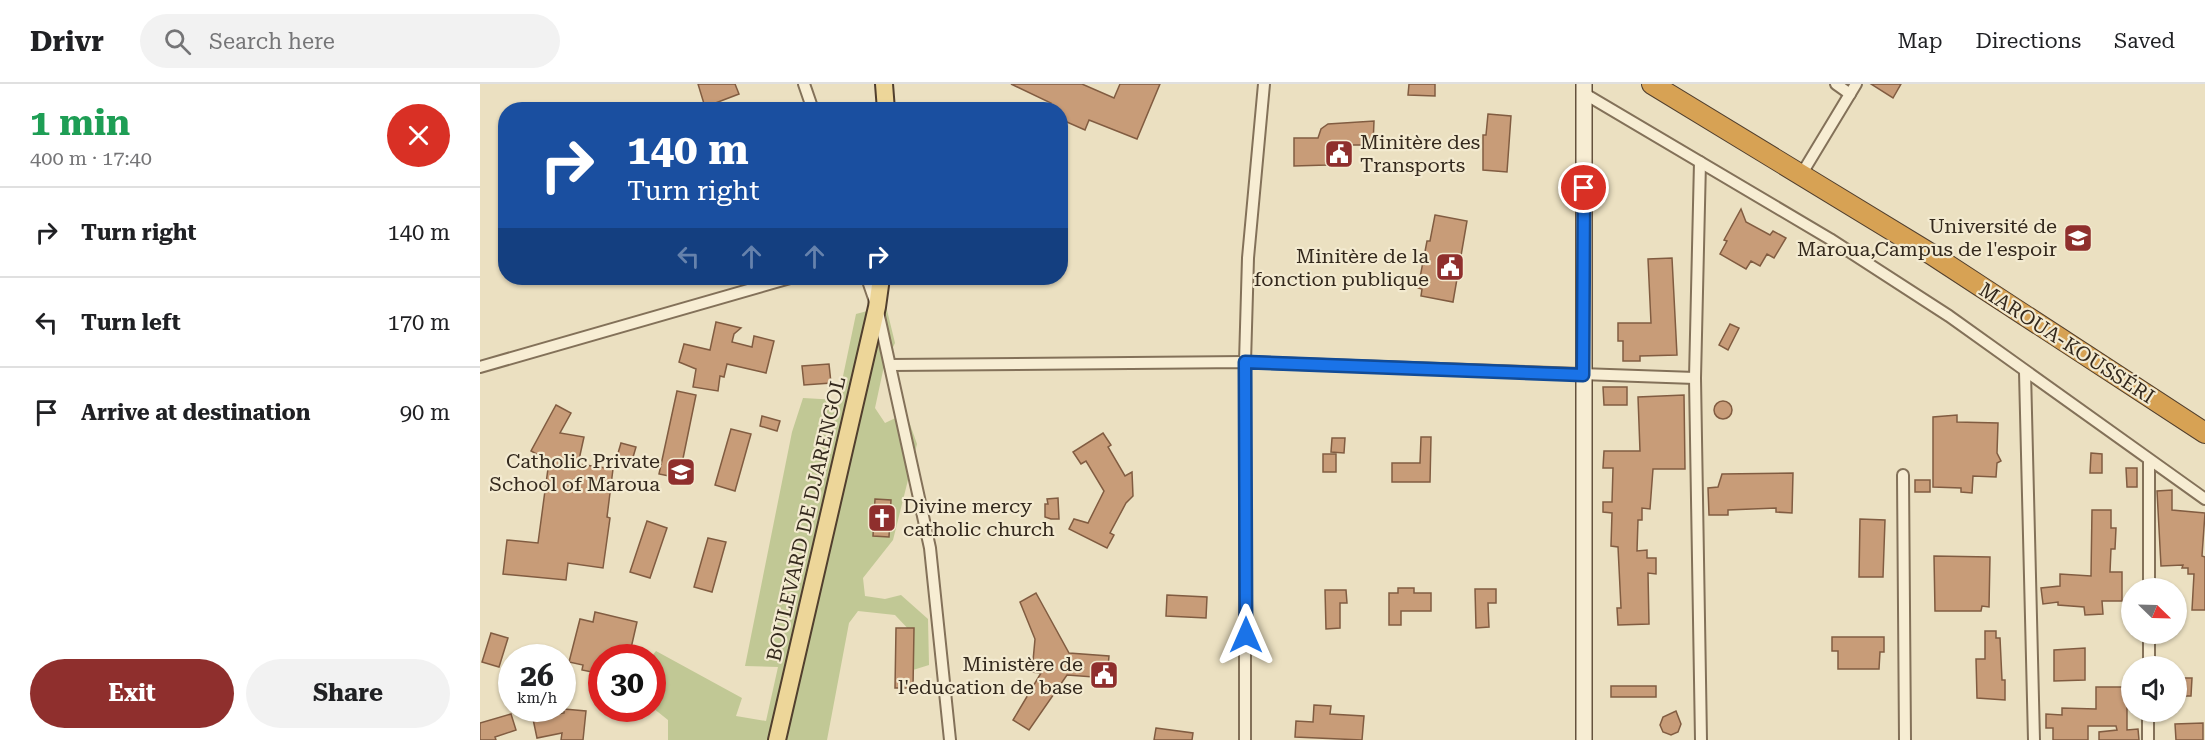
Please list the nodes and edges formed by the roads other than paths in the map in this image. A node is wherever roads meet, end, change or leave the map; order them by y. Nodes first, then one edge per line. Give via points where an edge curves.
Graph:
1 (804, 84) edge
2 (884, 84) edge
3 (1264, 84) edge
4 (1652, 84) edge
5 (1836, 84) edge
6 (1585, 89) edge
7 (1853, 89) edge
8 (810, 102) edge
9 (885, 102) edge
10 (1700, 162) junction
11 (1801, 175) junction
12 (765, 285) edge
13 (869, 285) edge
14 (880, 285) edge
15 (877, 307) junction
16 (1245, 362) junction
17 (890, 365) junction
18 (480, 367) edge
19 (2025, 372) junction
20 (1583, 375) junction
21 (1695, 378) junction
22 (2202, 427) edge
23 (2149, 461) junction
24 (1903, 475) dead end
25 (2205, 499) edge
26 (2149, 578) edge
27 (2148, 722) edge
28 (777, 740) edge
29 (950, 740) edge
30 (1245, 740) edge
31 (1584, 740) edge
32 (1701, 740) edge
33 (1905, 740) edge
34 (2034, 740) edge
35 (2148, 740) edge

1 - 8 street
2 - 9 main road
3 - 16 street via 1248,258
4 - 11 highway, MAROUA-KOUSSÉRI
5 - 7 street
6 - 10 street
6 - 20 street
7 - 11 street
10 - 19 street via 1830,238 1949,316
10 - 21 street
11 - 22 highway, MAROUA-KOUSSÉRI
12 - 18 street
13 - 15 street
14 - 15 main road, BOULEVARD DE DJARENGOL
15 - 17 street
15 - 28 main road, BOULEVARD DE DJARENGOL
16 - 17 street
16 - 20 street
16 - 30 street
17 - 29 street via 930,548
19 - 23 street
19 - 34 street
20 - 21 street
20 - 31 street
21 - 32 street
23 - 25 street
23 - 26 street
24 - 33 street
27 - 35 street

